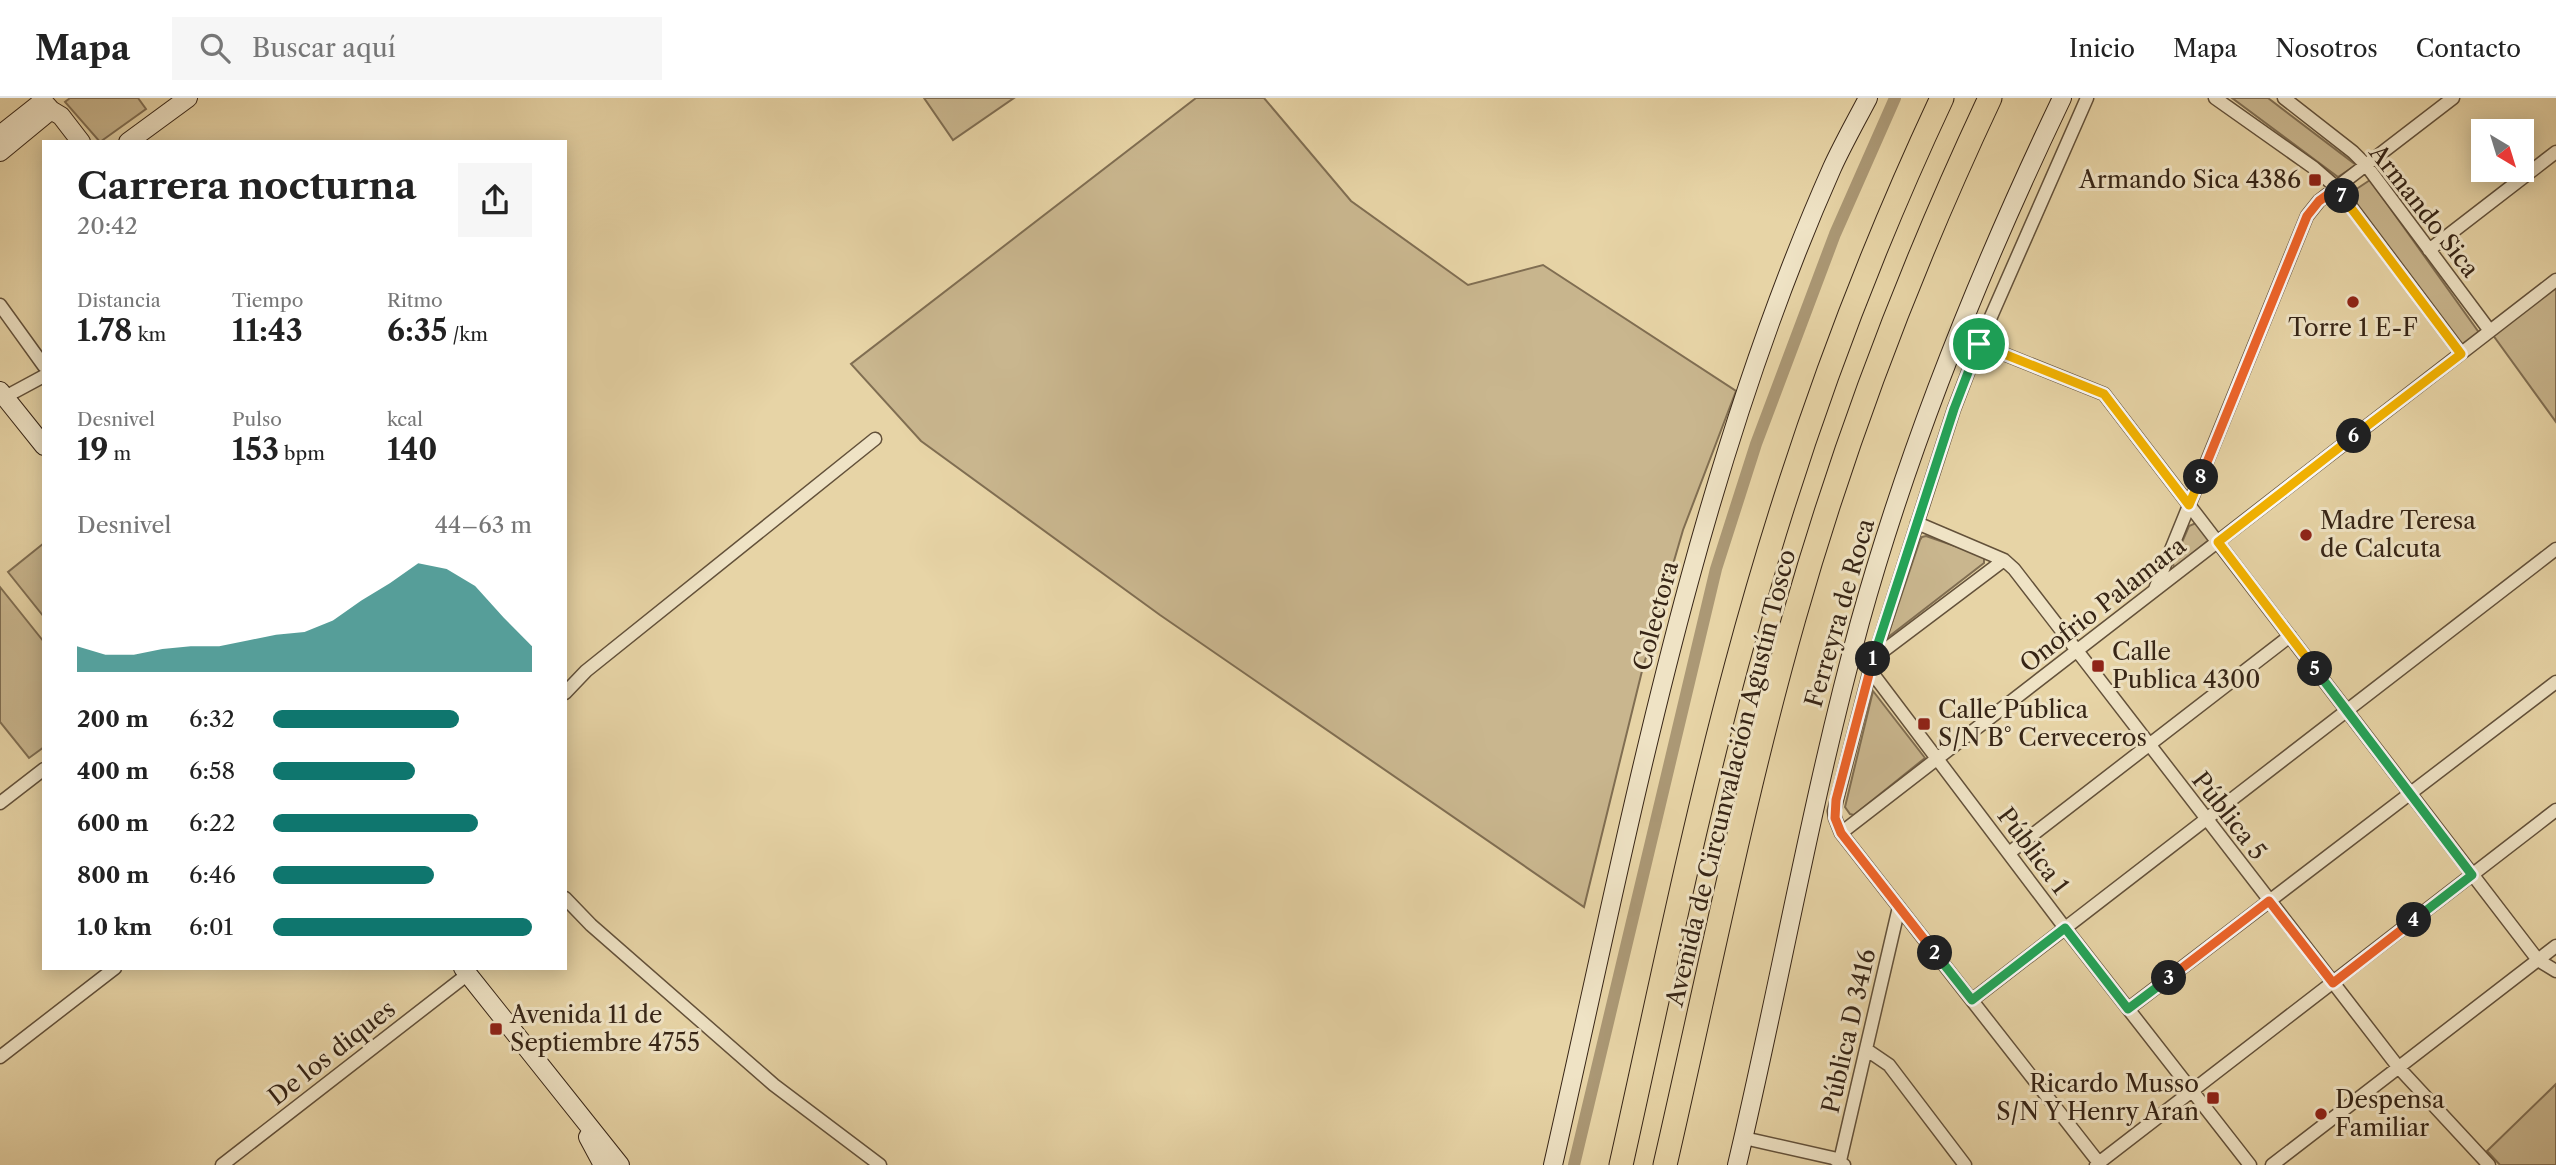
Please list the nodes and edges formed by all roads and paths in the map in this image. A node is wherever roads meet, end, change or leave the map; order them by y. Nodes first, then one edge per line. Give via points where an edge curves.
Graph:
1 (188, 98) edge
2 (1868, 98) edge
3 (1942, 98) edge
4 (1990, 98) edge
5 (2062, 98) edge
6 (2087, 98) edge
7 (2215, 98) edge
8 (2284, 98) edge
9 (2453, 98) edge
10 (45, 103) edge
11 (0, 135) edge
12 (79, 140) edge
13 (136, 140) edge
14 (0, 152) edge
15 (2556, 152) edge
16 (2366, 166) junction
17 (2337, 188) junction
18 (2429, 250) junction
19 (2556, 280) edge
20 (0, 305) edge
21 (2490, 331) junction
22 (1979, 344) junction
23 (2461, 354) junction
24 (42, 363) edge
25 (42, 377) edge
26 (2, 394) edge
27 (875, 439) dead end
28 (42, 444) edge
29 (2189, 505) junction
30 (1917, 523) junction
31 (2218, 542) junction
32 (2556, 550) edge
33 (2004, 560) junction
34 (2155, 590) junction
35 (2290, 636) junction
36 (2077, 652) junction
37 (1872, 664) junction
38 (2556, 682) edge
39 (567, 691) edge
40 (2347, 711) junction
41 (2148, 745) junction
42 (1938, 760) junction
43 (42, 771) edge
44 (2410, 794) junction
45 (0, 803) edge
46 (2556, 810) edge
47 (2206, 820) junction
48 (1841, 833) junction
49 (2009, 853) junction
50 (2472, 875) junction
51 (567, 900) edge
52 (2269, 901) junction
53 (1899, 906) junction
54 (2065, 928) junction
55 (2556, 946) edge
56 (2538, 960) junction
57 (112, 970) edge
58 (466, 971) edge
59 (2556, 971) edge
60 (2333, 983) junction
61 (1972, 1000) junction
62 (2128, 1009) junction
63 (1867, 1050) junction
64 (0, 1057) edge
65 (2399, 1068) junction
66 (2192, 1091) junction
67 (570, 1103) junction
68 (1744, 1138) junction
69 (1841, 1164) edge
70 (2097, 1164) edge
71 (222, 1165) edge
72 (603, 1165) edge
73 (620, 1165) edge
74 (880, 1165) edge
75 (1552, 1165) edge
76 (1621, 1165) edge
77 (1665, 1165) edge
78 (1737, 1165) edge
79 (1965, 1165) edge
80 (2250, 1165) edge
81 (2272, 1165) edge
82 (2489, 1165) edge

1 - 13 street
2 - 75 street, Colectora via 1833,167 1781,295 1733,433 1652,726
3 - 76 highway, Avenida de Circunvalación Agustín Tosco via 1858,292 1775,532 1720,730
4 - 77 highway, Avenida de Circunvalación Agustín Tosco via 1896,315 1818,540 1764,733
5 - 68 street, Ferreyra de Roca via 1928,408 1864,608 1820,778
6 - 22 street
7 - 17 street
8 - 16 street, Armando Sica
9 - 16 street
10 - 11 street
10 - 12 street
10 - 14 street
15 - 18 street
16 - 17 street
16 - 18 street, Armando Sica
17 - 23 street
17 - 29 street via 2307,216
18 - 21 street, Armando Sica
19 - 21 street, Onofrio Palamara
20 - 24 street
21 - 23 street, Onofrio Palamara
22 - 29 street via 2104,394
22 - 30 street
23 - 31 street, Onofrio Palamara
25 - 26 street
26 - 28 street
27 - 39 street
29 - 31 street
29 - 34 street
30 - 33 street, Pública 5
30 - 37 street
31 - 34 street, Onofrio Palamara
31 - 35 street
32 - 40 street
33 - 36 street, Pública 5
33 - 37 street
34 - 36 street, Onofrio Palamara
35 - 40 street
35 - 41 street
36 - 41 street, Pública 5
36 - 42 street, Onofrio Palamara
37 - 42 street, Pública 1
37 - 48 street via 1836,800 1835,818
38 - 44 street
40 - 44 street
40 - 47 street
41 - 47 street, Pública 5
41 - 49 street
42 - 48 street, Onofrio Palamara
42 - 49 street, Pública 1
43 - 45 street
44 - 50 street
44 - 52 street
46 - 50 street
47 - 52 street, Pública 5
47 - 54 street
48 - 53 street
49 - 54 street, Pública 1
50 - 56 street
50 - 60 street
51 - 74 street via 774,1086
52 - 60 street, Pública 5
52 - 62 street
53 - 61 street
53 - 63 street, Pública D 3416
54 - 61 street
54 - 62 street, Pública 1
55 - 56 street
56 - 59 street
56 - 65 street
57 - 64 street
58 - 67 street
58 - 71 street, De los diques
60 - 65 street, Pública 5
60 - 66 street
61 - 70 street
62 - 66 street, Pública 1
63 - 69 street, Pública D 3416
63 - 79 street via 1889,1065
65 - 81 street
65 - 82 street, Pública 5
66 - 70 street
66 - 80 street, Pública 1
67 - 72 street
67 - 73 street
68 - 69 street
68 - 78 street, Ferreyra de Roca

